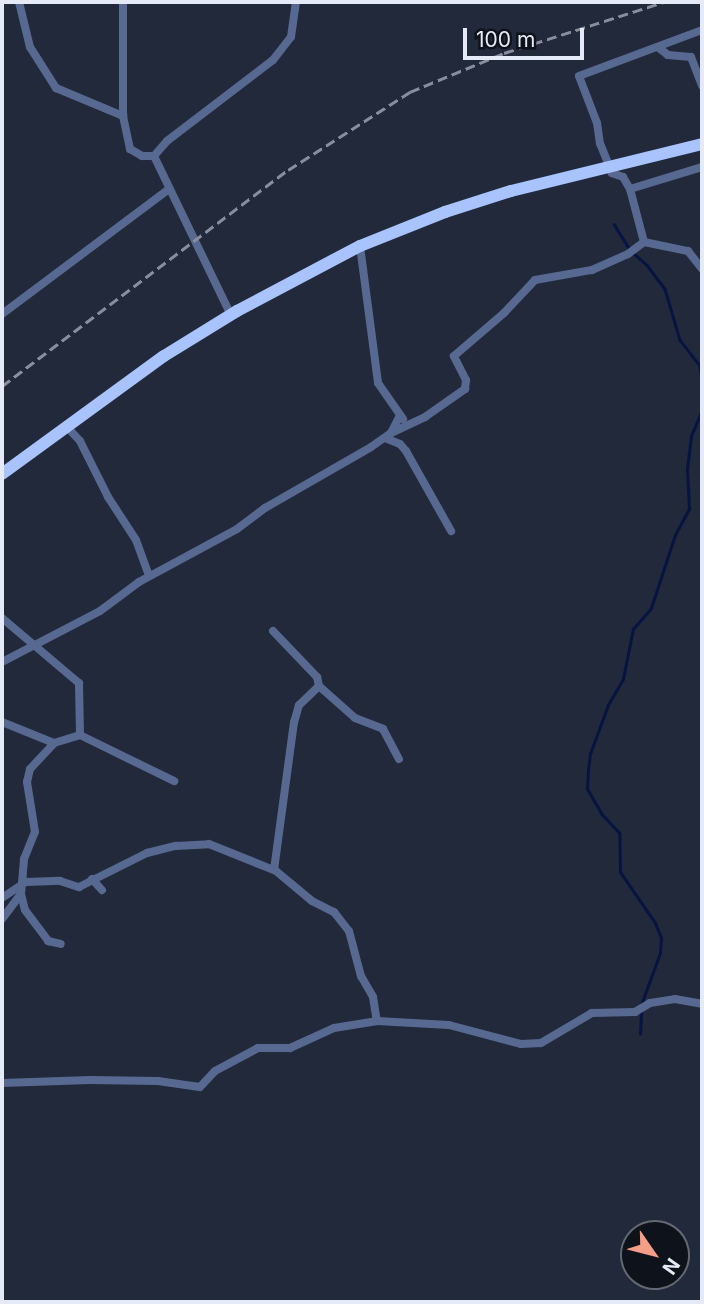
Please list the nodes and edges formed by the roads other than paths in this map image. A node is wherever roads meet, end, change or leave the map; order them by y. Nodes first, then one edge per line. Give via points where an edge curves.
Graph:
1 (19, 2) edge
2 (122, 2) edge
3 (296, 2) edge
4 (702, 30) edge
5 (659, 48) junction
6 (702, 86) edge
7 (123, 116) junction
8 (702, 144) edge
9 (154, 156) junction
10 (609, 165) junction
11 (702, 168) edge
12 (702, 179) edge
13 (169, 189) junction
14 (630, 189) junction
15 (643, 242) junction
16 (360, 246) junction
17 (702, 269) edge
18 (2, 314) edge
19 (231, 315) junction
20 (400, 415) junction
21 (412, 423) junction
22 (66, 427) junction
23 (388, 436) junction
24 (2, 474) edge
25 (451, 531) dead end
26 (149, 576) junction
27 (2, 618) edge
28 (273, 631) dead end
29 (35, 645) junction
30 (2, 662) edge
31 (319, 686) junction
32 (2, 722) edge
33 (80, 735) junction
34 (54, 743) junction
35 (399, 759) dead end
36 (174, 781) dead end
37 (274, 870) junction
38 (92, 880) junction
39 (24, 884) junction
40 (102, 890) dead end
41 (21, 894) junction
42 (2, 898) edge
43 (2, 919) edge
44 (61, 943) dead end
45 (702, 1004) edge
46 (377, 1021) junction
47 (2, 1083) edge

1 - 7 street via 30,47 56,88
2 - 7 street
3 - 9 street via 291,37 272,60
4 - 5 street
5 - 6 street via 668,55 691,57
5 - 10 street via 579,76
7 - 9 street via 130,149
8 - 10 highway
9 - 13 street
10 - 14 street
10 - 16 highway via 445,212
11 - 12 street
11 - 14 street
13 - 18 street
13 - 19 street
14 - 15 street
15 - 17 street via 688,251
15 - 21 street via 592,270 535,280 454,356 466,380 465,390
16 - 19 highway
16 - 20 street via 378,383
19 - 22 highway via 164,356
20 - 21 street
20 - 23 street
21 - 23 street
22 - 24 highway
22 - 26 street via 80,441 136,540
23 - 25 street via 406,451
23 - 26 street via 237,529
26 - 29 street via 100,611
27 - 29 street
28 - 31 street via 309,668
29 - 30 street
29 - 33 street via 79,683
31 - 35 street via 355,718 383,729
31 - 37 street via 299,705 294,722
32 - 34 street
33 - 34 street
33 - 36 street
34 - 39 street via 30,769 27,782 35,832 24,859
37 - 38 street via 209,844 147,853
37 - 46 street via 312,901 334,912 349,931
38 - 39 street via 79,887 60,881
38 - 40 street
39 - 41 street
39 - 42 street
41 - 43 street
41 - 44 street via 25,910 48,941
45 - 46 street via 675,999 650,1003 635,1012 592,1013 541,1043 520,1044 449,1025
46 - 47 street via 334,1028 290,1048 258,1048 215,1071 200,1087 104,1080

